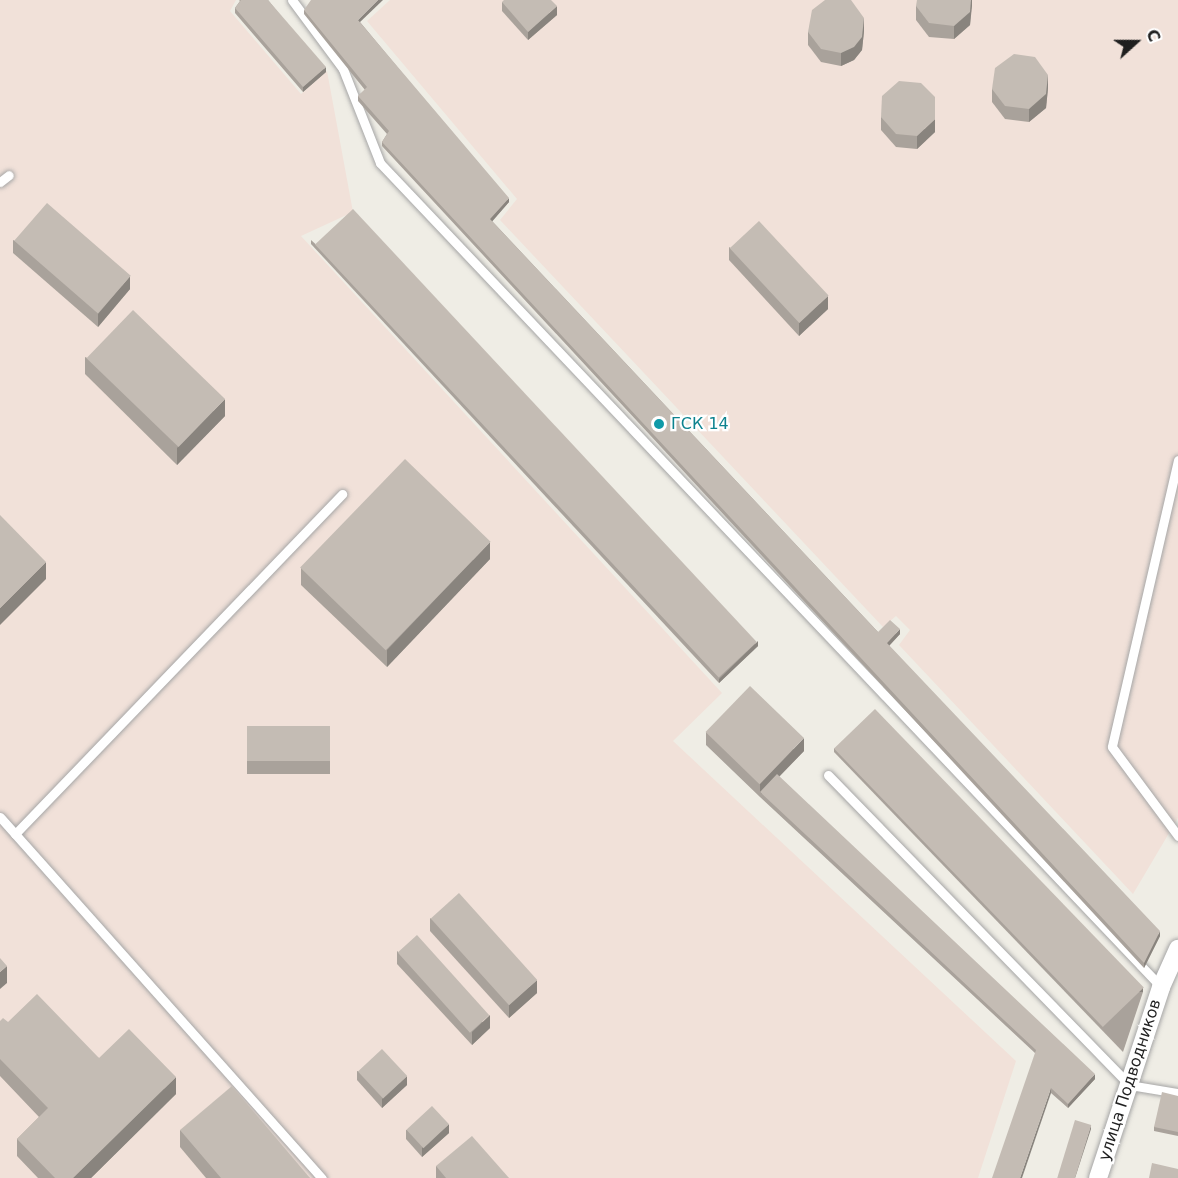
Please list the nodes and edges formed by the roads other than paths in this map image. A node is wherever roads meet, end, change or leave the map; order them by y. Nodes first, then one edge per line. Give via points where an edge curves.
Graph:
1 (292, 0) edge
2 (9, 175) dead end
3 (0, 182) edge
4 (1178, 460) edge
5 (342, 494) dead end
6 (828, 775) dead end
7 (0, 817) edge
8 (15, 834) junction
9 (1178, 836) edge
10 (1178, 950) edge
11 (1161, 987) junction
12 (1129, 1085) junction
13 (1178, 1093) edge
14 (322, 1178) edge
15 (1098, 1178) edge

1 - 11 lane via 343,69 380,163
2 - 3 lane
4 - 9 lane via 1112,747
5 - 8 lane
6 - 12 lane
7 - 8 lane
8 - 14 lane
10 - 11 street, улица Подводников
11 - 12 street, улица Подводников
12 - 13 lane
12 - 15 street, улица Подводников

